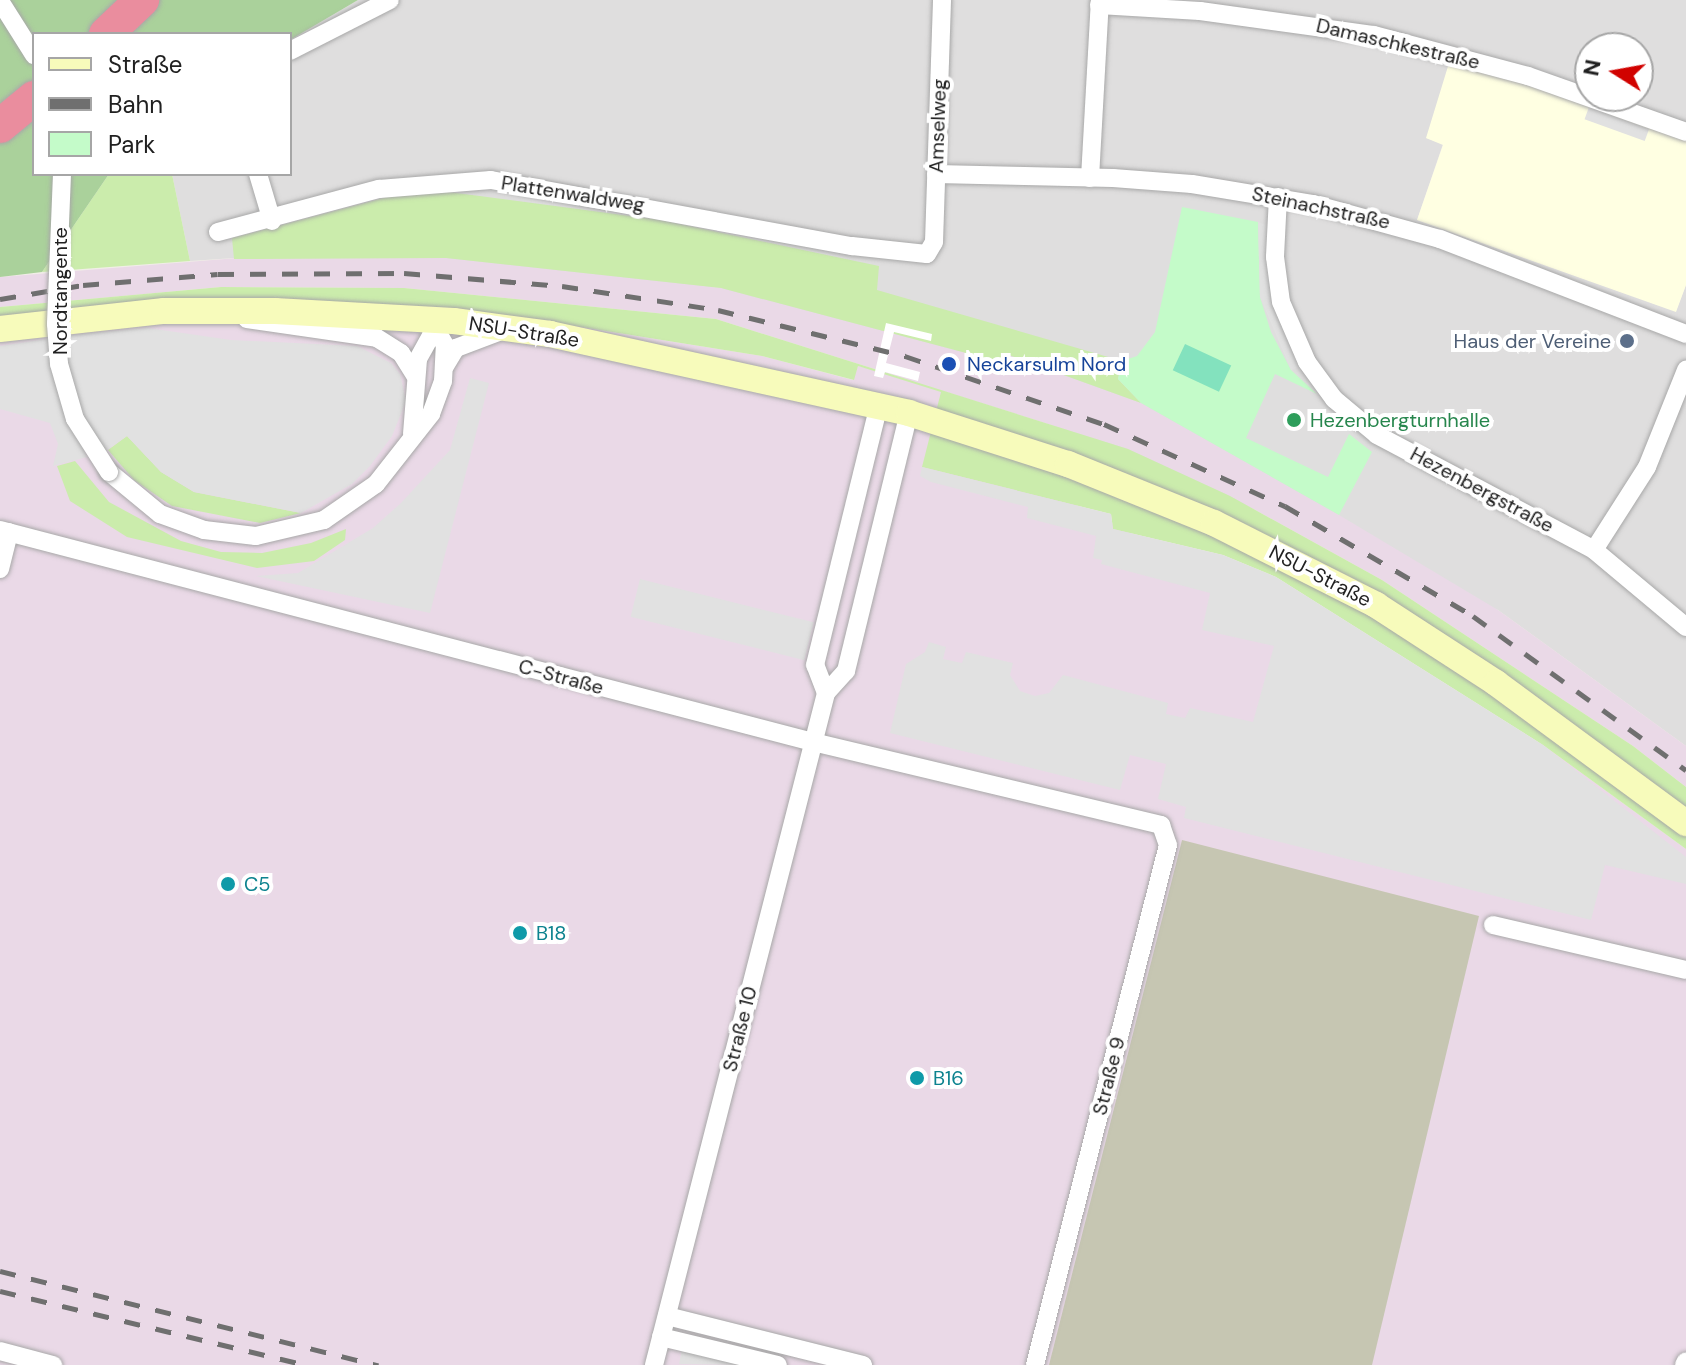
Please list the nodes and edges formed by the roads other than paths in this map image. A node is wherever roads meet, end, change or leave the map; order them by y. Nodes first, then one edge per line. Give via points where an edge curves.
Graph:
1 (142, 0) edge
2 (390, 0) edge
3 (942, 0) edge
4 (0, 1) edge
5 (1099, 2) edge
6 (108, 32) edge
7 (292, 50) edge
8 (32, 52) edge
9 (32, 100) edge
10 (0, 126) edge
11 (1686, 132) edge
12 (936, 174) junction
13 (62, 176) edge
14 (259, 176) edge
15 (1090, 178) junction
16 (1278, 197) junction
17 (272, 221) junction
18 (218, 232) dead end
19 (931, 252) joint
20 (213, 311) junction
21 (434, 322) junction
22 (0, 329) edge
23 (512, 329) junction
24 (1686, 334) edge
25 (445, 366) junction
26 (1686, 370) edge
27 (415, 375) junction
28 (879, 404) junction
29 (909, 413) junction
30 (410, 441) junction
31 (4, 531) edge
32 (1594, 550) junction
33 (0, 569) edge
34 (1686, 627) edge
35 (826, 693) junction
36 (813, 742) junction
37 (1125, 813) joint
38 (1686, 823) edge
39 (1493, 925) dead end
40 (1686, 970) edge
41 (667, 1316) junction
42 (661, 1337) junction
43 (0, 1351) edge
44 (53, 1365) edge
45 (654, 1365) edge
46 (778, 1365) edge
47 (863, 1365) edge
48 (1035, 1365) edge

1 - 6 highway
2 - 7 street
3 - 12 street, Amselweg
4 - 8 street
5 - 11 street, Damaschkestraße via 1374,35 1528,76
5 - 15 street
9 - 10 highway
12 - 15 street, Steinachstraße
12 - 19 street, Amselweg
13 - 30 street, Nordtangente, bridge via 56,292 59,364 75,419 109,472 160,514 204,530 267,535 332,516 397,463
14 - 17 street
15 - 16 street, Steinachstraße via 1192,184
16 - 24 street, Steinachstraße via 1376,218 1440,239
16 - 32 street, Hezenbergstraße via 1275,257 1281,302 1307,362 1334,399 1377,435
17 - 18 street, Plattenwaldweg
17 - 19 street, Plattenwaldweg via 408,184 491,180 852,246
20 - 21 main road, NSU-Straße
20 - 22 main road, NSU-Straße via 164,311
20 - 27 street via 292,329 377,338 401,353
21 - 23 main road, NSU-Straße
21 - 25 street via 445,345
21 - 27 street
23 - 25 street via 456,348
23 - 28 main road, NSU-Straße
25 - 30 street, Nordtangente via 431,414
26 - 32 street via 1647,467
27 - 30 street via 417,411
28 - 29 main road, NSU-Straße
28 - 35 street via 815,665
29 - 35 street via 846,671
29 - 38 main road, NSU-Straße via 1068,464 1214,523 1376,605 1445,648
31 - 33 street
31 - 36 street, C-Straße
32 - 34 street, Hezenbergstraße
35 - 36 street, Straße 10
36 - 37 street, C-Straße
36 - 41 street, Straße 10
37 - 48 street, Straße 9 via 1161,825 1168,845
39 - 40 street
41 - 42 street, Straße 10
41 - 47 street
42 - 45 street, Straße 10
42 - 46 street
43 - 44 street

